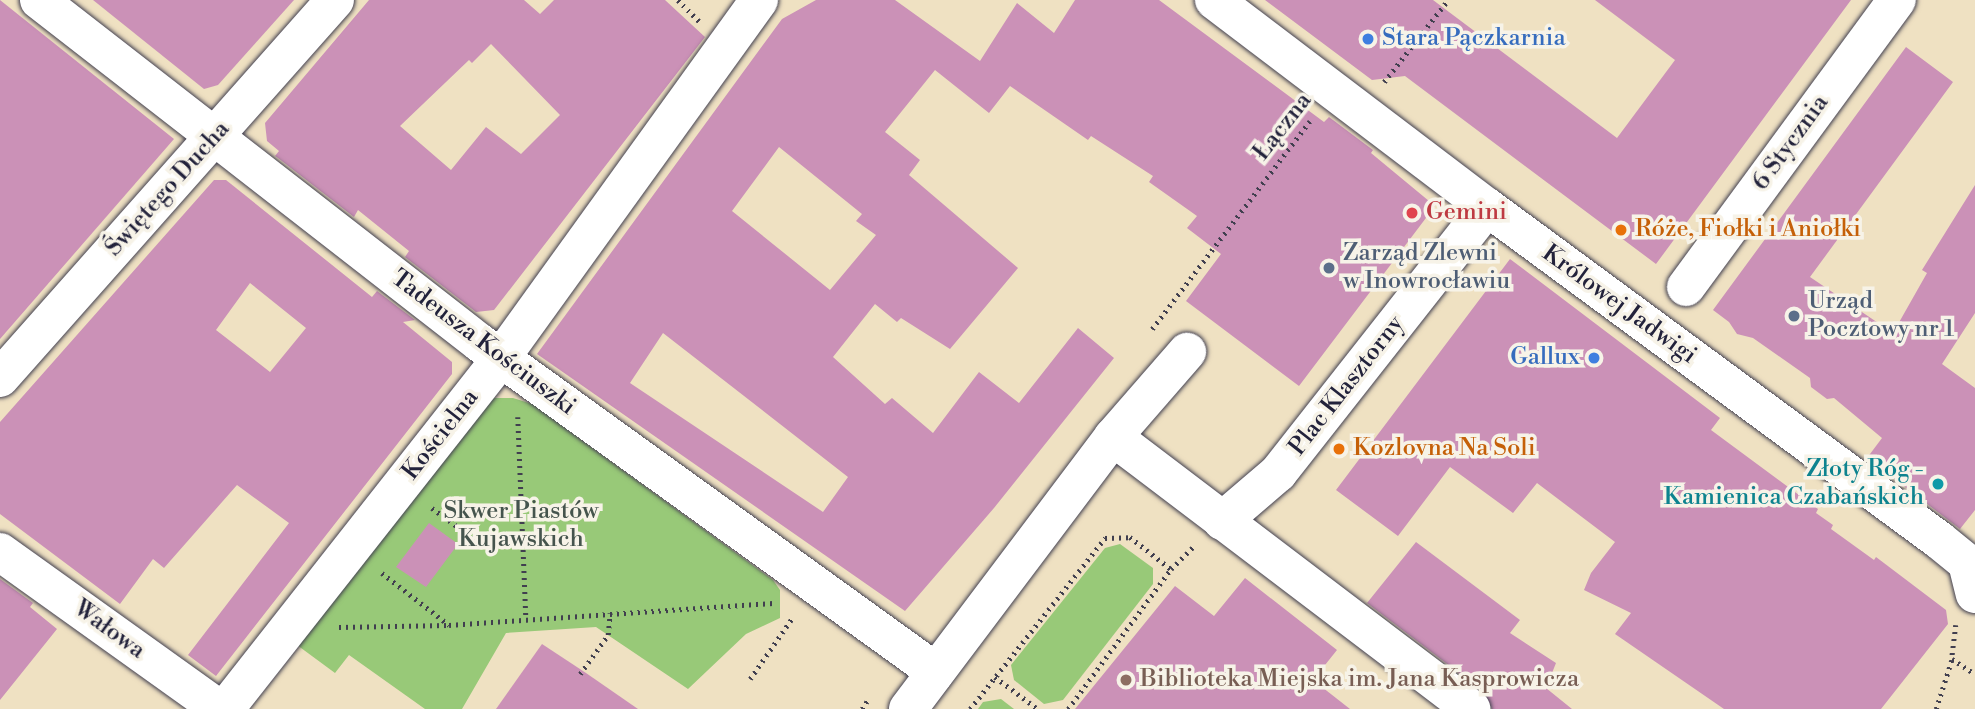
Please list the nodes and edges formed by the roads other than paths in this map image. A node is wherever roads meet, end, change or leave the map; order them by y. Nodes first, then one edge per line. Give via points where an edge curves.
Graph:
1 (39, 0) edge
2 (335, 0) edge
3 (1214, 0) edge
4 (1896, 0) edge
5 (744, 6) edge
6 (214, 138) junction
7 (1487, 207) junction
8 (1686, 287) dead end
9 (1187, 352) dead end
10 (500, 358) junction
11 (0, 379) edge
12 (1113, 437) junction
13 (1222, 521) junction
14 (0, 552) edge
15 (1972, 570) edge
16 (936, 672) junction
17 (219, 709) edge
18 (225, 709) edge
19 (908, 709) edge
20 (1471, 709) edge

1 - 6 street, Tadeusza Kościuszki
2 - 6 street, Świętego Ducha
3 - 7 street, Królowej Jadwigi
4 - 8 street, 6 Stycznia
5 - 10 street, Kościelna
6 - 10 street, Tadeusza Kościuszki
6 - 11 street, Świętego Ducha
7 - 13 street, Plac Klasztorny via 1278,473
7 - 15 street, Królowej Jadwigi
9 - 12 street
10 - 16 street, Tadeusza Kościuszki
10 - 18 street, Kościelna
12 - 13 street
12 - 16 street
13 - 20 street
14 - 17 street, Wałowa
16 - 19 street

